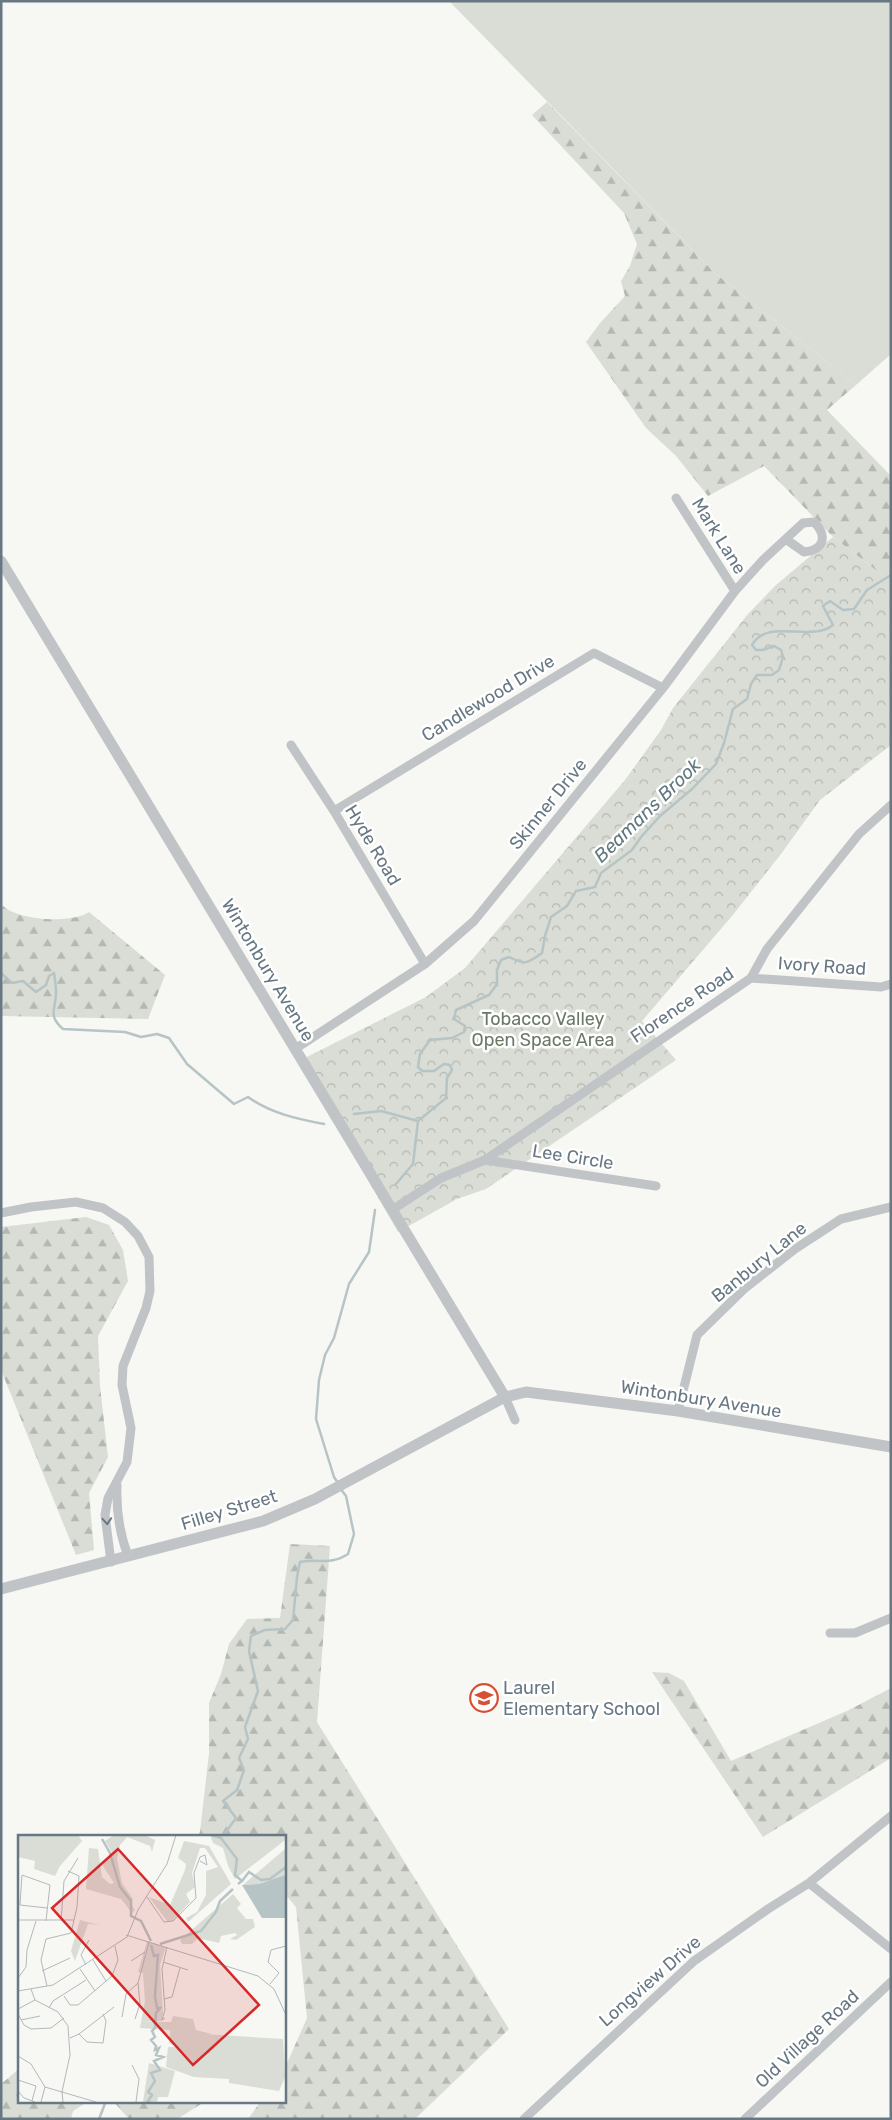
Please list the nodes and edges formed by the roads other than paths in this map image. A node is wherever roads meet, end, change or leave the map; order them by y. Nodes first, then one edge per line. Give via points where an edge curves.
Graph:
1 (676, 498) dead end
2 (787, 540) dead end
3 (1, 561) edge
4 (735, 591) junction
5 (663, 688) junction
6 (291, 745) dead end
7 (891, 805) edge
8 (334, 811) junction
9 (424, 964) junction
10 (750, 978) junction
11 (891, 984) edge
12 (295, 1049) junction
13 (485, 1160) junction
14 (656, 1186) dead end
15 (891, 1208) edge
16 (392, 1210) junction
17 (1, 1213) edge
18 (505, 1397) junction
19 (678, 1411) junction
20 (514, 1420) dead end
21 (891, 1447) edge
22 (117, 1482) junction
23 (128, 1556) junction
24 (111, 1562) junction
25 (1, 1589) edge
26 (891, 1618) edge
27 (830, 1633) dead end
28 (891, 1816) edge
29 (809, 1883) junction
30 (891, 1949) edge
31 (891, 1982) edge
32 (524, 2119) edge
33 (746, 2119) edge

1 - 4 street, Mark Lane
2 - 4 street, Skinner Drive via 763,560
3 - 12 street, Wintonbury Avenue
4 - 5 street, Skinner Drive
5 - 8 street, Candlewood Drive via 594,652
5 - 9 street, Skinner Drive via 474,921
6 - 8 street, Hyde Road
7 - 10 street, Florence Road via 859,834 767,949
8 - 9 street, Hyde Road
9 - 12 street, Skinner Drive
10 - 11 street, Ivory Road
10 - 13 street, Florence Road
12 - 16 street, Wintonbury Avenue
13 - 14 street, Lee Circle
13 - 16 street, Florence Road via 441,1178
15 - 19 street, Banbury Lane via 841,1219 795,1249 744,1289 697,1335
16 - 18 street, Wintonbury Avenue
17 - 22 street via 76,1202 103,1208 125,1222 138,1236 149,1257 150,1291 124,1366 122,1385 131,1428 128,1462
18 - 19 street, Wintonbury Avenue via 526,1392
18 - 20 street, Wintonbury Avenue
18 - 23 street, Filley Street via 340,1486 263,1521
19 - 21 street, Wintonbury Avenue
22 - 23 street via 116,1510
22 -> 24 street via 108,1498 106,1515
23 - 24 street, Filley Street
24 - 25 street, Filley Street
26 - 27 street via 855,1633
28 - 29 street, Longview Drive
29 - 30 street
29 - 32 street, Longview Drive via 694,1961
31 - 33 street, Old Village Road

